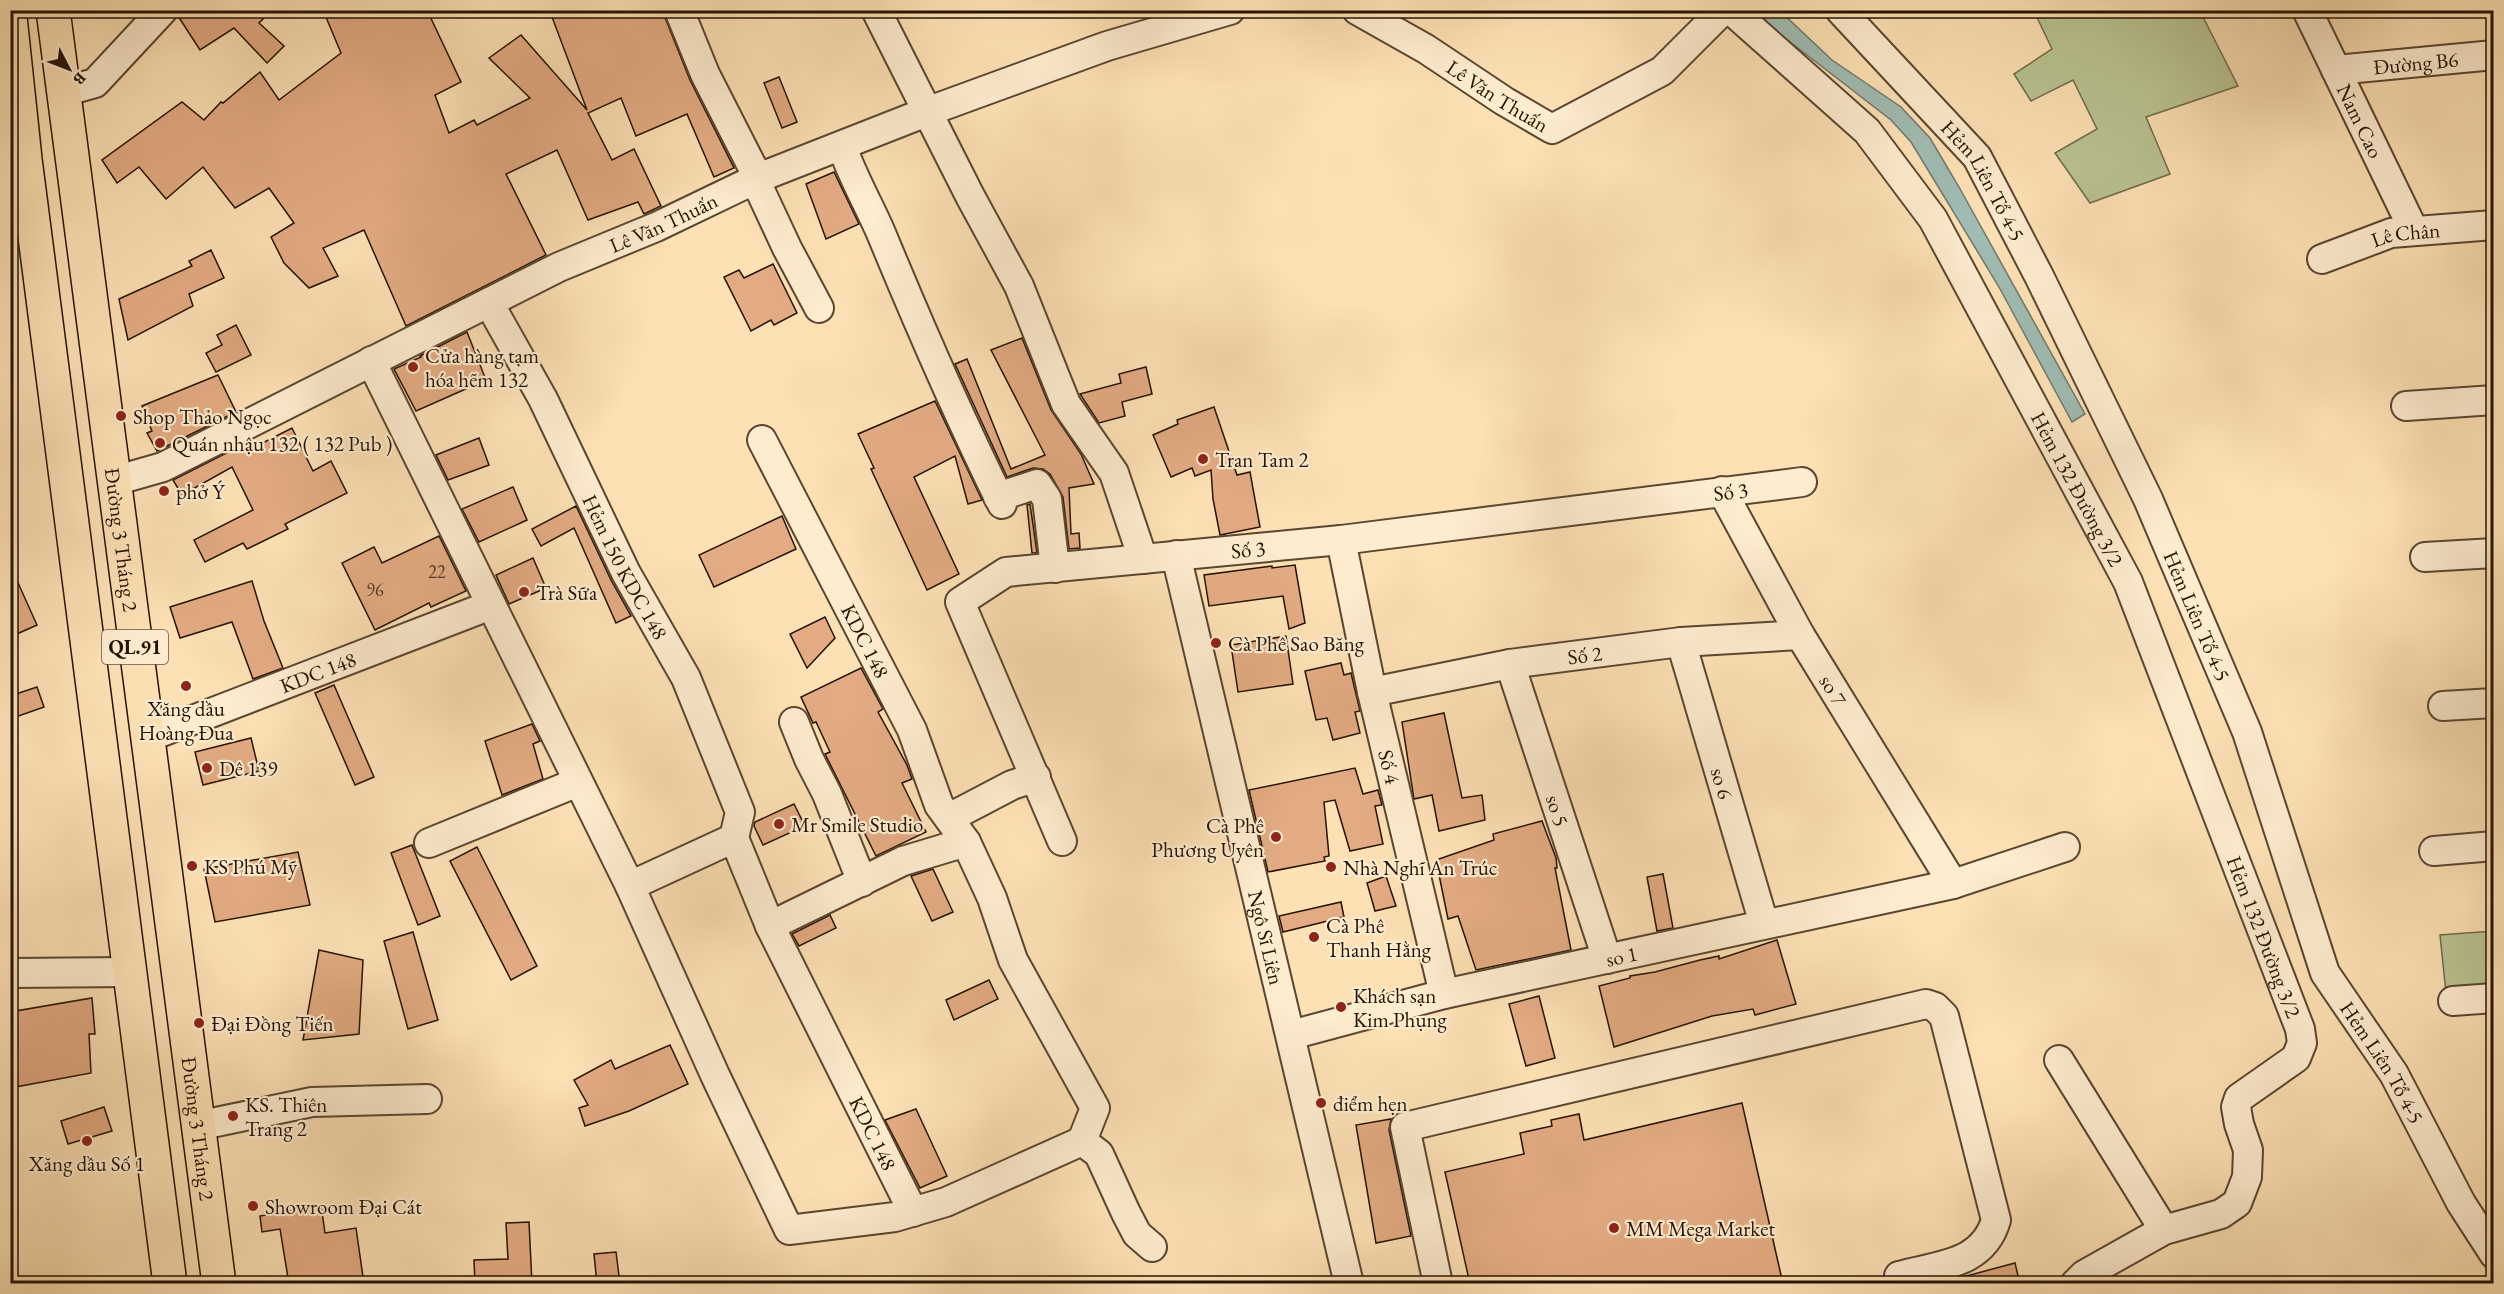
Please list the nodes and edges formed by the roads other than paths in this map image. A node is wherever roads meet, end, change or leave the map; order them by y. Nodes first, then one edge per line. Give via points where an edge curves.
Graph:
1 (53, 10) edge
2 (163, 10) edge
3 (679, 10) edge
4 (876, 10) edge
5 (1230, 10) edge
6 (1357, 10) edge
7 (1723, 10) edge
8 (1731, 10) edge
9 (1840, 10) edge
10 (2307, 10) edge
11 (10, 17) edge
12 (2493, 55) edge
13 (2336, 70) junction
14 (63, 92) junction
15 (929, 111) junction
16 (842, 146) junction
17 (18, 163) edge
18 (758, 178) junction
19 (2493, 225) edge
20 (2414, 231) junction
21 (2322, 259) dead end
22 (489, 303) junction
23 (819, 308) dead end
24 (371, 361) junction
25 (2493, 400) edge
26 (2406, 406) dead end
27 (762, 440) dead end
28 (114, 481) junction
29 (1802, 482) dead end
30 (1722, 491) junction
31 (1341, 540) junction
32 (2493, 553) edge
33 (1176, 555) junction
34 (2425, 557) dead end
35 (1143, 559) junction
36 (1055, 568) junction
37 (490, 605) junction
38 (1800, 635) junction
39 (1681, 642) junction
40 (1510, 664) junction
41 (1372, 692) junction
42 (2493, 703) edge
43 (2443, 706) dead end
44 (794, 722) dead end
45 (146, 738) junction
46 (1036, 777) junction
47 (578, 782) junction
48 (949, 818) junction
49 (734, 838) junction
50 (1062, 841) dead end
51 (966, 842) junction
52 (429, 843) dead end
53 (2493, 846) edge
54 (2065, 847) dead end
55 (2434, 851) dead end
56 (164, 867) junction
57 (118, 875) junction
58 (862, 882) junction
59 (1953, 884) junction
60 (630, 886) junction
61 (1764, 924) junction
62 (770, 926) junction
63 (1607, 959) junction
64 (178, 961) junction
65 (130, 972) junction
66 (10, 973) edge
67 (1444, 994) junction
68 (2493, 998) edge
69 (2453, 1001) dead end
70 (1291, 1035) junction
71 (2059, 1060) dead end
72 (427, 1099) dead end
73 (197, 1126) junction
74 (1082, 1141) junction
75 (913, 1212) junction
76 (2164, 1230) junction
77 (1152, 1247) dead end
78 (2493, 1254) edge
79 (170, 1284) edge
80 (219, 1284) edge
81 (1349, 1284) edge
82 (1438, 1284) edge
83 (1901, 1284) edge
84 (2075, 1284) edge

1 - 14 highway, Đường 3 Tháng 2 / QL.91
2 - 14 street via 95,83
3 - 18 street via 705,74
4 - 15 street
5 - 15 street, Lê Văn Thuấn via 1107,46
6 - 7 street, Lê Văn Thuấn via 1552,129 1662,71
8 - 76 street, Hẻm 132 Đường 3/2 via 1867,131 1933,219 2128,582 2300,1029 2302,1043 2296,1058 2239,1098 2236,1107 2248,1150 2247,1177 2237,1203 2221,1214
9 - 78 street, Hẻm Liên Tổ 4-5 via 1982,166 2148,500 2247,732 2325,973 2394,1074 2461,1203
10 - 13 street, Nam Cao
11 - 17 highway, QL.91
12 - 13 street, Đường B6
13 - 20 street, Nam Cao
14 - 28 highway, Đường 3 Tháng 2 / QL.91
15 - 16 street, Lê Văn Thuấn
15 - 35 street via 1019,286 1066,404 1114,472
16 - 18 street, Lê Văn Thuấn
16 - 36 street via 967,435 1000,501 1037,484 1047,499
17 - 57 highway, QL.91
18 - 22 street, Lê Văn Thuấn via 656,227 559,267
18 - 23 street via 787,248
19 - 20 street, Lê Chân
20 - 21 street, Lê Chân via 2391,233
22 - 24 street, Lê Văn Thuấn
22 - 49 street, Hẻm 150 KDC 148 via 543,399 626,573 686,678 740,812
24 - 28 street, Lê Văn Thuấn via 163,467
24 - 37 street
25 - 26 street
27 - 48 street, KDC 148 via 912,730 939,805
28 - 45 highway, Đường 3 Tháng 2 / QL.91
29 - 30 street, Số 3
30 - 31 street, Số 3
30 - 38 street, so 7
31 - 33 street, Số 3
31 - 41 street, Số 4
32 - 34 street
33 - 35 street, Số 3
33 - 70 street, Ngô Sĩ Liên
35 - 36 street, Số 3
36 - 46 street, Số 3 via 1006,572 960,602
37 - 45 street, KDC 148
37 - 47 street
38 - 39 street, Số 2
38 - 59 street, so 7
39 - 40 street, Số 2
39 - 61 street, so 6
40 - 41 street, Số 2
40 - 63 street, so 5
41 - 67 street, Số 4
42 - 43 street
44 - 58 street
45 - 56 highway, Đường 3 Tháng 2 / QL.91
46 - 48 street
46 - 50 street, Số 3
47 - 52 street
47 - 60 street
48 - 51 street, KDC 148
49 - 60 street
49 - 62 street, KDC 148
51 - 58 street via 903,861
51 - 74 street, KDC 148 via 992,898 1013,960 1095,1108
53 - 55 street
54 - 59 street, so 1
56 - 57 highway
56 - 64 highway, Đường 3 Tháng 2 / QL.91
57 - 65 highway, QL.91
58 - 62 street
59 - 61 street, so 1
60 - 75 street via 789,1230
61 - 63 street, so 1
62 - 75 street, KDC 148
63 - 67 street, so 1
64 - 65 highway
64 - 73 highway, Đường 3 Tháng 2 / QL.91
65 - 66 street
65 - 79 highway, QL.91
67 - 70 street, so 1
68 - 69 street
70 - 81 street, Ngô Sĩ Liên
71 - 76 street
72 - 73 street via 312,1102
73 - 80 highway, Đường 3 Tháng 2 / QL.91
74 - 75 street via 946,1202
74 - 77 street via 1099,1154 1125,1213 1137,1234
76 - 84 street
82 - 83 street via 1405,1127 1926,1004 1944,1016 1996,1221 1989,1240 1971,1256 1899,1276

